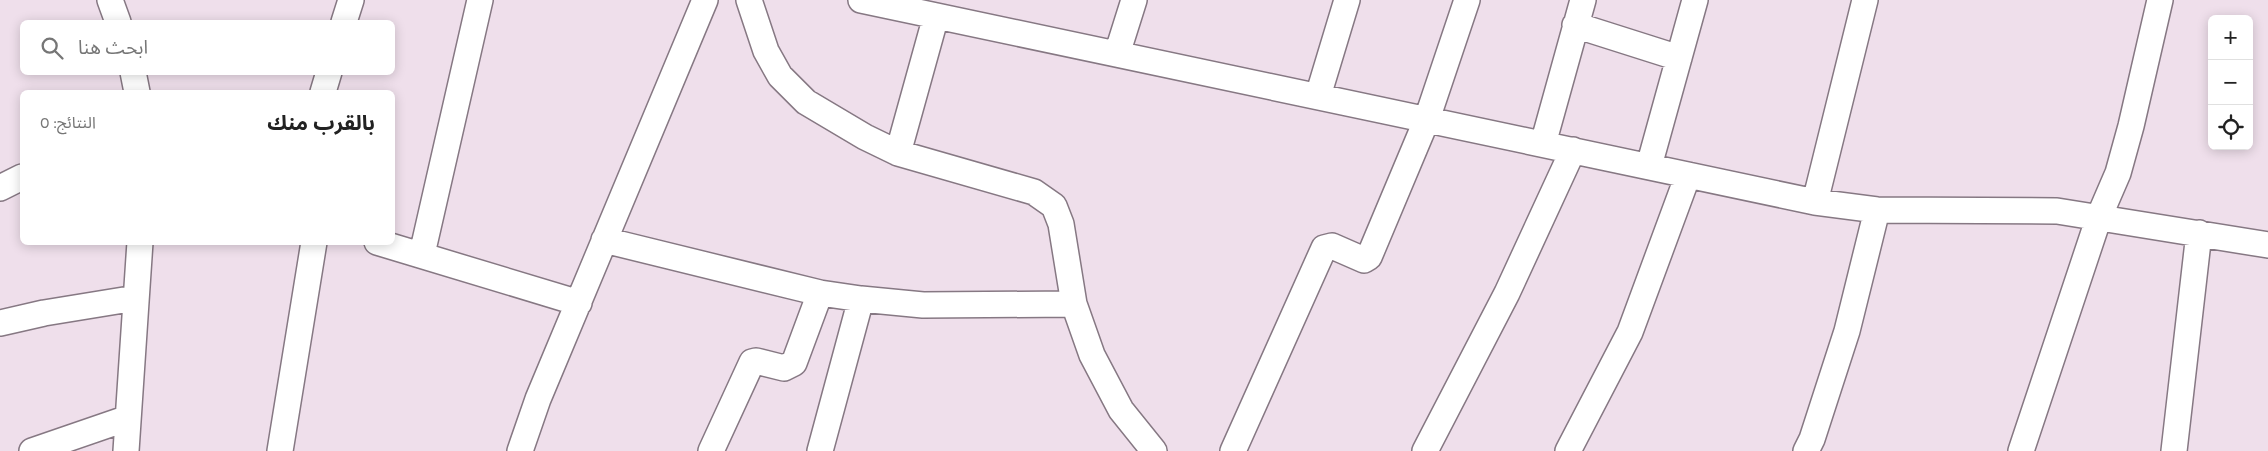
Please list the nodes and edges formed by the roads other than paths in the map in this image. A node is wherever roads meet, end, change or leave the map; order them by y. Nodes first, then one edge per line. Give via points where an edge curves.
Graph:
1 (110, 0) edge
2 (351, 0) edge
3 (480, 0) edge
4 (705, 0) edge
5 (749, 0) edge
6 (861, 0) edge
7 (1134, 0) edge
8 (1347, 0) edge
9 (1468, 0) edge
10 (1583, 0) edge
11 (1695, 0) edge
12 (1865, 0) edge
13 (2160, 0) edge
14 (936, 16) junction
15 (117, 20) edge
16 (345, 20) edge
17 (1575, 25) junction
18 (1117, 54) junction
19 (1679, 58) junction
20 (134, 75) edge
21 (328, 75) edge
22 (137, 90) edge
23 (324, 90) edge
24 (1318, 96) junction
25 (1427, 119) junction
26 (1543, 144) junction
27 (1573, 150) junction
28 (898, 153) junction
29 (1650, 166) junction
30 (1688, 175) junction
31 (20, 178) edge
32 (0, 188) edge
33 (1815, 202) junction
34 (1877, 210) junction
35 (2099, 216) junction
36 (2199, 233) junction
37 (604, 240) junction
38 (140, 245) edge
39 (314, 245) edge
40 (388, 245) edge
41 (2268, 245) edge
42 (422, 254) junction
43 (820, 293) junction
44 (136, 298) junction
45 (861, 299) junction
46 (579, 302) junction
47 (1074, 304) junction
48 (0, 324) edge
49 (128, 418) junction
50 (32, 451) edge
51 (126, 451) edge
52 (280, 451) edge
53 (520, 451) edge
54 (711, 451) edge
55 (820, 451) edge
56 (1154, 451) edge
57 (1233, 451) edge
58 (1425, 451) edge
59 (1568, 451) edge
60 (1806, 451) edge
61 (2021, 451) edge
62 (2174, 451) edge

1 - 15 street
2 - 16 street
3 - 42 street
4 - 37 street
5 - 28 street via 766,51 780,76 806,102
6 - 14 street
7 - 18 street
8 - 24 street
9 - 25 street
10 - 17 street
11 - 19 street
12 - 33 street
13 - 35 street via 2118,173
14 - 18 street
14 - 28 street
17 - 19 street
17 - 26 street
18 - 24 street
19 - 29 street
20 - 22 street
21 - 23 street
24 - 25 street
25 - 26 street
25 - 57 street via 1369,257 1364,260 1332,246 1324,248
26 - 27 street
27 - 29 street
27 - 58 street via 1507,293
28 - 47 street via 1034,192 1054,206 1061,224
29 - 30 street
30 - 33 street
30 - 59 street via 1630,332
31 - 32 street
33 - 34 street
34 - 35 street via 2057,211
34 - 60 street via 1847,331
35 - 36 street
35 - 61 street
36 - 41 street
36 - 62 street
37 - 43 street
37 - 46 street
38 - 44 street
39 - 52 street
40 - 42 street
42 - 46 street
43 - 45 street
43 - 54 street via 794,363 784,368 752,362
44 - 48 street via 44,313
44 - 49 street
45 - 47 street via 923,304
45 - 55 street
46 - 53 street
47 - 56 street via 1092,355 1121,410
49 - 50 street
49 - 51 street

